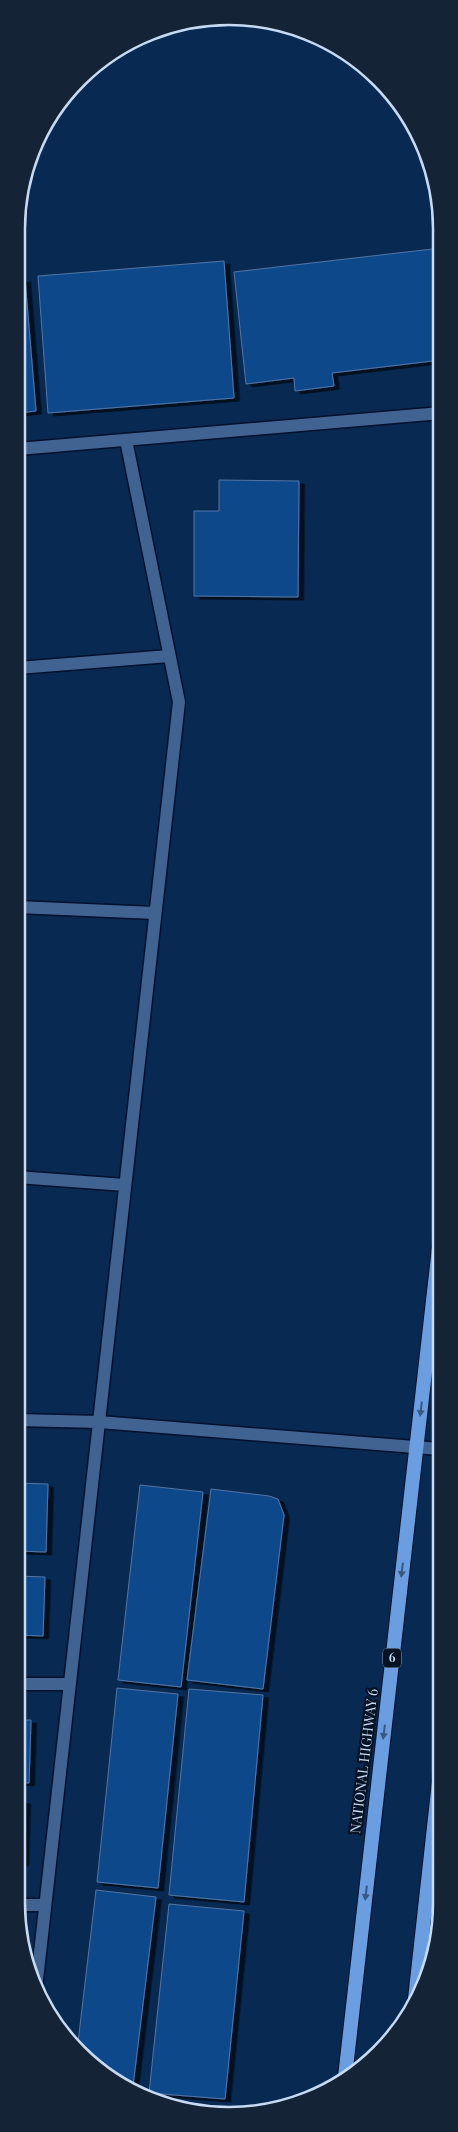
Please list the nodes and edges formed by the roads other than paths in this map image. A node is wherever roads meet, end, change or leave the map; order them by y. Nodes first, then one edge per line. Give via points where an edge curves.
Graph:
1 (433, 415) edge
2 (126, 440) junction
3 (25, 448) edge
4 (169, 656) junction
5 (25, 667) edge
6 (25, 907) edge
7 (155, 913) junction
8 (25, 1178) edge
9 (125, 1185) junction
10 (433, 1344) edge
11 (25, 1420) edge
12 (99, 1422) junction
13 (416, 1446) junction
14 (433, 1448) edge
15 (25, 1684) edge
16 (70, 1684) junction
17 (433, 1835) edge
18 (25, 1905) edge
19 (45, 1905) junction
20 (425, 1906) junction
21 (433, 1907) edge
22 (38, 1973) edge
23 (417, 1981) edge
24 (346, 2070) edge

1 - 2 street
2 - 3 street
2 - 4 street
4 - 5 street
4 - 7 street via 179,702
6 - 7 street
7 - 9 street
8 - 9 street
9 - 12 street
10 -> 13 highway, NATIONAL HIGHWAY 6 / 6
11 - 12 street
12 - 13 street
12 - 16 street
13 - 14 street
13 -> 24 highway, NATIONAL HIGHWAY 6 / 6
15 - 16 street
16 - 19 street
17 - 20 highway
18 - 19 street
19 - 22 street
20 - 21 street
20 - 23 highway

